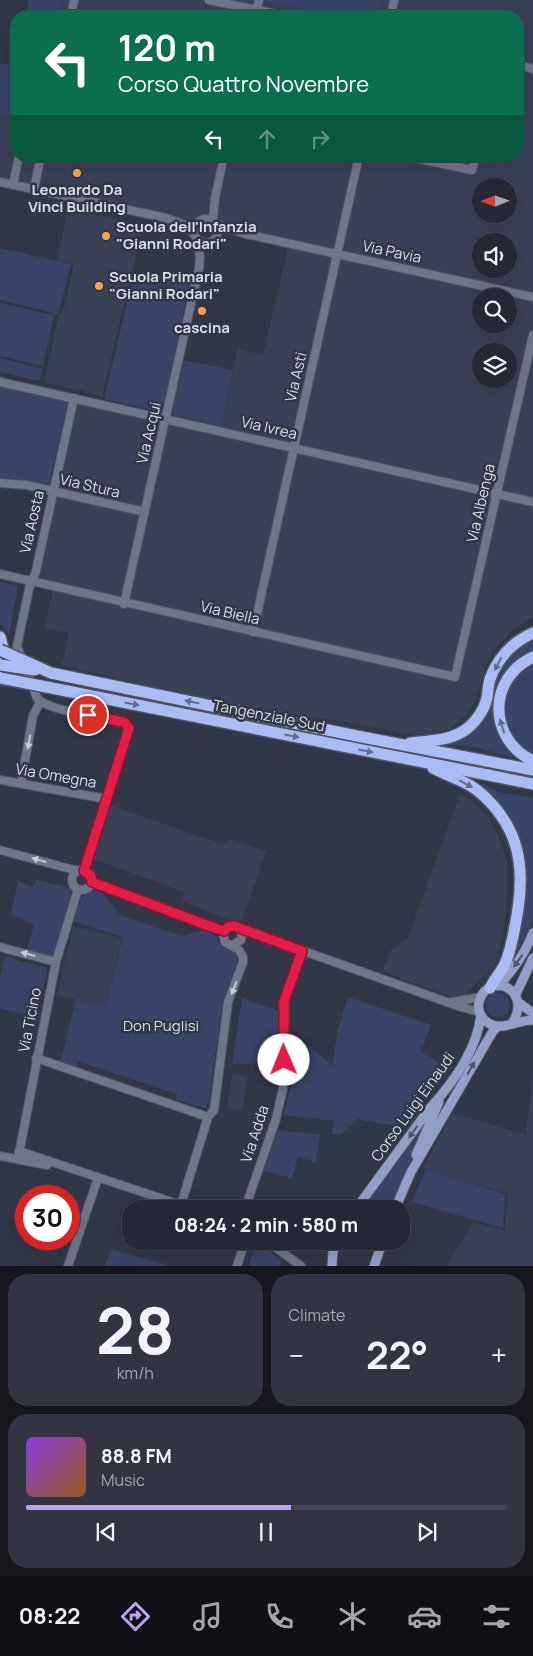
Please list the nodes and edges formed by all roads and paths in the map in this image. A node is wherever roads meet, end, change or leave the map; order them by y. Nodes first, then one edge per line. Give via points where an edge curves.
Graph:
1 (209, 0) edge
2 (245, 10) edge
3 (18, 162) edge
4 (40, 162) edge
5 (223, 162) edge
6 (358, 162) edge
7 (434, 162) edge
8 (474, 162) edge
9 (0, 182) edge
10 (13, 185) junction
11 (34, 189) junction
12 (215, 198) junction
13 (166, 218) junction
14 (201, 220) junction
15 (214, 223) junction
16 (244, 233) junction
17 (196, 236) junction
18 (214, 239) junction
19 (338, 254) junction
20 (199, 268) junction
21 (533, 297) edge
22 (533, 335) edge
23 (0, 382) edge
24 (74, 398) junction
25 (166, 419) junction
26 (294, 448) junction
27 (0, 482) edge
28 (53, 491) junction
29 (497, 494) junction
30 (533, 502) edge
31 (145, 512) junction
32 (0, 574) edge
33 (32, 581) junction
34 (124, 604) junction
35 (253, 632) junction
36 (533, 632) edge
37 (0, 637) edge
38 (0, 650) edge
39 (533, 657) edge
40 (0, 664) edge
41 (51, 673) junction
42 (0, 677) edge
43 (455, 677) joint
44 (40, 702) junction
45 (398, 744) junction
46 (533, 761) edge
47 (423, 762) junction
48 (533, 770) edge
49 (0, 780) edge
50 (21, 783) junction
51 (533, 784) edge
52 (107, 799) junction
53 (0, 850) edge
54 (81, 871) junction
55 (92, 882) junction
56 (78, 889) junction
57 (224, 931) junction
58 (240, 933) junction
59 (533, 934) edge
60 (233, 945) junction
61 (0, 947) edge
62 (302, 951) junction
63 (533, 958) edge
64 (56, 962) junction
65 (494, 987) junction
66 (480, 997) junction
67 (517, 999) junction
68 (448, 1002) junction
69 (533, 1012) edge
70 (480, 1014) junction
71 (533, 1020) edge
72 (513, 1022) junction
73 (498, 1026) junction
74 (36, 1058) junction
75 (443, 1094) junction
76 (208, 1117) junction
77 (18, 1155) junction
78 (0, 1156) edge
79 (411, 1172) junction
80 (98, 1178) junction
81 (160, 1200) edge
82 (182, 1200) edge
83 (248, 1200) edge
84 (363, 1200) edge
85 (399, 1200) edge
86 (242, 1250) edge
87 (279, 1250) edge
88 (334, 1250) edge
89 (379, 1250) edge
90 (68, 1266) edge
91 (237, 1266) edge
92 (301, 1266) edge
93 (332, 1266) edge
94 (374, 1266) edge

1 - 2 street
3 - 10 street
4 - 11 street
5 - 12 street
6 - 19 street, Via Asti
7 - 8 street via 472,170
9 - 10 street
10 - 11 street
11 - 13 street
12 - 14 street
12 - 15 street
13 - 14 street
13 - 17 street via 185,225
14 - 15 street
14 - 17 street via 195,226
15 - 16 street, Via Pavia
15 - 18 street via 218,231
16 - 18 street, Via Pavia via 223,234
16 - 19 street, Via Pavia
17 - 18 street via 204,243
17 - 20 street, Via Acqui
18 - 20 street, Via Acqui
19 - 21 street, Via Pavia
19 - 26 street, Via Asti
20 - 25 street, Via Acqui
22 - 29 street, Via Albenga
23 - 24 street, Via Ivrea
24 - 25 street, Via Ivrea
24 - 28 street, Via Aosta
25 - 26 street, Via Ivrea
25 - 31 street, Via Acqui
26 - 29 street, Via Ivrea
26 - 35 street, Via Asti
27 - 28 street, Via Stura
28 - 31 street, Via Stura
28 - 33 street, Via Aosta
29 - 30 street, Via Ivrea
29 - 43 street, Via Albenga
31 - 34 street, Via Acqui
32 - 33 street, Via Biella
33 - 34 street, Via Biella
33 - 44 street, Via Aosta via 18,651
34 - 35 street, Via Biella
35 - 43 street, Via Biella
36 -> 45 highway via 518,640 501,658 478,717 462,732 445,739
37 - 42 highway via 4,652
38 - 41 highway, bridge
46 -> 39 highway via 516,750 504,734 499,704 510,676
40 - 41 highway, Tangenziale Sud, bridge
45 -> 41 highway, Tangenziale Sud
42 -> 47 highway, Tangenziale Sud, bridge
44 -> 50 street via 33,716
44 - 52 street via 124,722 129,728
45 - 48 highway, Tangenziale Sud
47 - 51 highway, Tangenziale Sud
47 -> 65 highway via 465,782 487,799 504,820 516,845 521,868 521,897 508,956
49 - 50 street, Via Omegna
50 - 52 street, Via Omegna
52 - 54 street
54 -> 53 street
54 - 55 street via 91,876
54 - 56 street via 72,882
55 - 56 street via 86,889
55 - 57 street
56 - 64 street, Via Ticino
57 - 58 street via 231,926
57 - 60 street via 222,937 225,942
58 - 60 street via 239,943
58 - 62 street via 258,934
59 -> 65 main road via 506,978
60 -> 76 street via 243,954 243,962 228,1002 214,1110
64 -> 61 street
62 - 68 street
62 - 83 street, Via Adda via 284,1006 283,1088 276,1119
63 - 67 main road
64 - 74 street, Via Ticino
65 - 66 main road
65 - 67 main road via 511,989
66 - 68 street
66 - 70 main road
67 - 69 main road
67 - 72 main road via 517,1016
68 - 70 street
70 - 73 main road via 488,1023
70 - 75 main road, Corso Luigi Einaudi via 476,1039
71 - 72 main road
72 - 73 main road
79 -> 73 main road, Corso Luigi Einaudi
74 - 76 street
74 - 77 street, Via Ticino
75 - 79 main road
75 -> 84 main road, Corso Luigi Einaudi
76 - 82 street
77 - 78 street
77 - 80 street
79 - 85 main road
80 - 81 street
80 - 90 street
86 - 91 street
87 - 92 street
88 - 93 main road
89 - 94 main road

